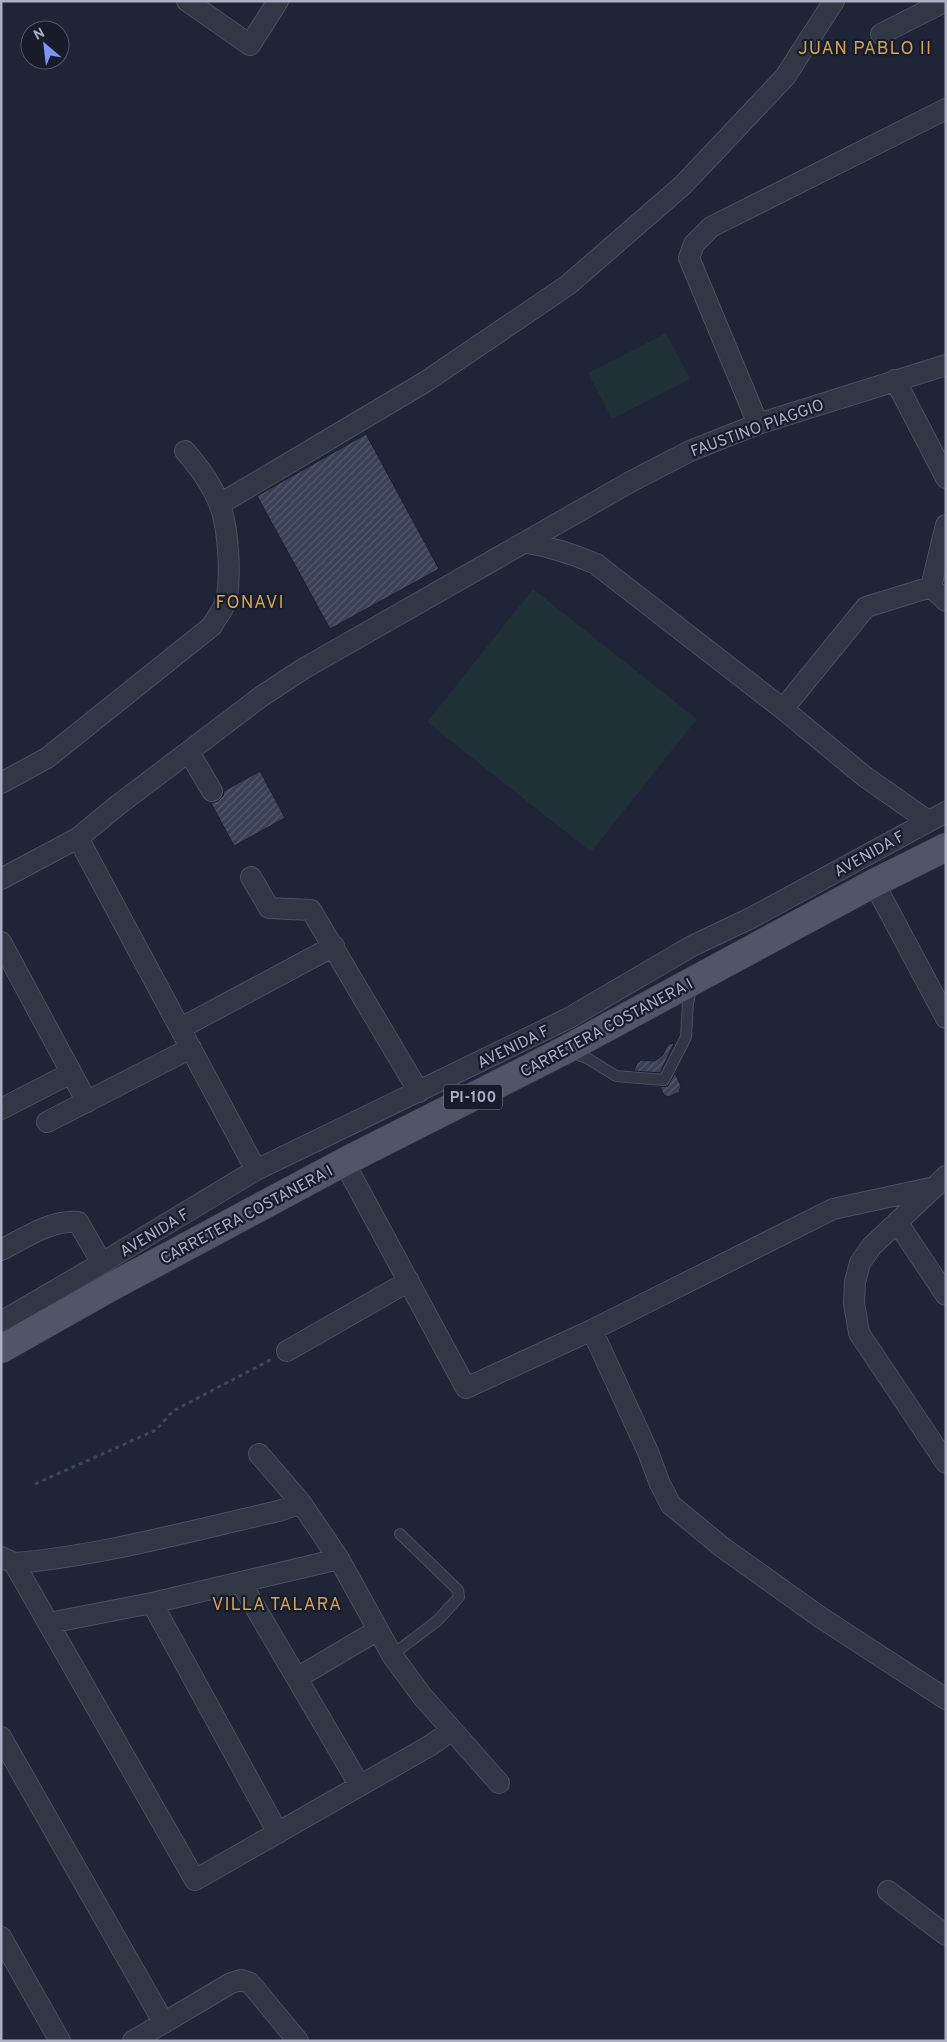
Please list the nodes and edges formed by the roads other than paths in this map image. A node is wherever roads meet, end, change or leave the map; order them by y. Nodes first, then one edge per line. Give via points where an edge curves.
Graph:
1 (187, 1) edge
2 (278, 1) edge
3 (834, 1) edge
4 (946, 1) edge
5 (881, 34) dead end
6 (946, 109) edge
7 (946, 365) edge
8 (895, 380) junction
9 (758, 424) junction
10 (185, 451) dead end
11 (946, 478) edge
12 (220, 504) junction
13 (946, 525) edge
14 (527, 543) junction
15 (938, 594) edge
16 (783, 709) junction
17 (189, 752) junction
18 (1, 783) edge
19 (212, 791) dead end
20 (946, 812) edge
21 (928, 821) junction
22 (78, 838) junction
23 (946, 847) edge
24 (252, 877) dead end
25 (1, 879) edge
26 (874, 883) junction
27 (1, 942) edge
28 (334, 946) junction
29 (692, 981) junction
30 (939, 992) edge
31 (946, 1018) edge
32 (180, 1028) junction
33 (192, 1048) junction
34 (564, 1050) junction
35 (71, 1073) junction
36 (419, 1092) junction
37 (87, 1102) junction
38 (1, 1109) edge
39 (47, 1122) dead end
40 (344, 1162) junction
41 (256, 1170) junction
42 (940, 1182) edge
43 (897, 1222) junction
44 (1, 1250) edge
45 (102, 1264) junction
46 (408, 1281) junction
47 (946, 1295) edge
48 (1, 1322) edge
49 (592, 1330) junction
50 (1, 1349) edge
51 (287, 1351) road end
52 (259, 1454) dead end
53 (946, 1463) edge
54 (301, 1503) junction
55 (400, 1534) dead end
56 (339, 1559) junction
57 (7, 1560) edge
58 (241, 1583) junction
59 (152, 1603) junction
60 (49, 1623) junction
61 (378, 1630) junction
62 (392, 1655) junction
63 (297, 1678) junction
64 (946, 1699) edge
65 (452, 1730) junction
66 (1, 1738) edge
67 (499, 1783) dead end
68 (360, 1786) junction
69 (278, 1833) junction
70 (888, 1891) dead end
71 (946, 1935) edge
72 (1, 1937) edge
73 (164, 2023) junction
74 (60, 2041) edge
75 (133, 2041) edge
76 (298, 2041) edge

1 - 2 street via 250,45
3 - 12 street via 785,77 704,164 568,285 426,382
4 - 5 street
6 - 9 street via 710,227 694,244 689,258
7 - 8 street, FAUSTINO PIAGGIO
8 - 9 street, FAUSTINO PIAGGIO
8 - 11 street
9 - 14 street, FAUSTINO PIAGGIO via 690,451
10 - 12 street via 202,471
12 - 18 street via 228,541 228,574 224,604 212,626 47,758
13 - 15 street
14 - 16 street via 574,554 596,564
14 - 17 street, FAUSTINO PIAGGIO via 303,669
15 - 16 street via 866,607
16 - 21 street via 864,776
17 - 19 street
17 - 22 street, FAUSTINO PIAGGIO
20 - 21 street, AVENIDA F
21 - 36 street, AVENIDA F via 751,918 692,946 569,1018
22 - 25 street, FAUSTINO PIAGGIO
22 - 32 street
23 - 26 main road, CARRETERA COSTANERA I / PI-100
24 - 28 street via 269,908 311,910
26 - 29 main road, CARRETERA COSTANERA I / PI-100
26 - 30 street
27 - 35 street
28 - 32 street
28 - 36 street
29 - 34 main road, CARRETERA COSTANERA I / PI-100
29 - 34 lane via 686,1037 664,1080 616,1076 587,1058
30 - 31 street
32 - 33 street
33 - 37 street
33 - 41 street
34 - 40 main road, CARRETERA COSTANERA I / PI-100
35 - 37 street
35 - 38 street
36 - 41 street, AVENIDA F
37 - 39 street
40 - 46 street
40 - 50 main road, CARRETERA COSTANERA I / PI-100
41 - 45 street, AVENIDA F
42 - 43 street
42 - 49 street via 834,1209
43 - 47 street
43 - 53 street via 860,1263 854,1303 859,1333
44 - 45 street via 48,1226 64,1221 78,1222
45 - 48 street, AVENIDA F
46 - 49 street via 466,1388
46 - 51 street
49 - 64 street via 671,1505 722,1547 820,1617
52 - 54 street
54 - 56 street
54 - 57 street via 279,1511 142,1542 37,1561
55 - 62 lane via 458,1590 459,1597 437,1621
56 - 58 street
56 - 61 street
57 - 60 street
58 - 59 street
58 - 63 street
59 - 60 street
59 - 69 street
60 - 69 street via 195,1880
61 - 62 street
61 - 63 street
62 - 65 street
63 - 68 street
65 - 67 street
65 - 68 street
66 - 73 street
68 - 69 street
70 - 71 street
72 - 74 street
73 - 75 street
73 - 76 street via 241,1980 250,1983

